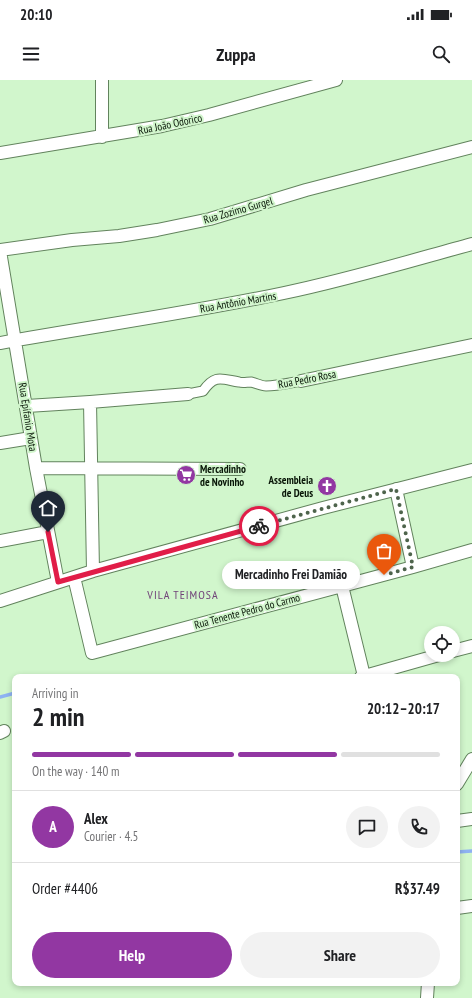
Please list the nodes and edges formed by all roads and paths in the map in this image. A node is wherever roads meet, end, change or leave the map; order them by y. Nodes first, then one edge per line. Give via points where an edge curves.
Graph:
1 (102, 80) edge
2 (336, 80) edge
3 (102, 137) junction
4 (472, 147) edge
5 (0, 153) edge
6 (472, 244) edge
7 (0, 251) edge
8 (15, 340) junction
9 (0, 343) edge
10 (472, 345) edge
11 (301, 381) joint
12 (188, 394) joint
13 (90, 402) junction
14 (27, 406) junction
15 (31, 438) junction
16 (0, 443) edge
17 (36, 468) junction
18 (90, 468) junction
19 (240, 469) dead end
20 (472, 470) edge
21 (396, 489) junction
22 (48, 532) junction
23 (0, 541) edge
24 (472, 550) edge
25 (413, 567) junction
26 (93, 571) junction
27 (74, 577) junction
28 (58, 582) junction
29 (342, 586) junction
30 (0, 601) edge
31 (472, 646) edge
32 (460, 649) edge
33 (424, 659) edge
34 (362, 674) edge
35 (373, 674) edge
36 (472, 759) edge
37 (460, 779) edge
38 (472, 819) edge
39 (460, 821) edge
40 (472, 906) edge
41 (460, 908) edge
42 (428, 986) edge
43 (427, 998) edge

1 - 3 street
2 - 3 street, Rua João Odorico via 209,115
3 - 5 street, Rua João Odorico
4 - 7 street, Rua Zozimo Gurgel via 195,222 119,236
6 - 8 street, Rua Antônio Martins via 284,293
7 - 8 street, Rua Epifanio Mota
8 - 9 street, Rua Antônio Martins
8 - 14 street, Rua Epifanio Mota
10 - 11 street, Rua Pedro Rosa
11 - 12 street, Rua Pedro Rosa via 264,386 225,378 216,379 203,391
12 - 13 street, Rua Pedro Rosa
13 - 14 street, Rua Pedro Rosa
13 - 18 street
14 - 15 street, Rua Epifanio Mota
15 - 16 street
15 - 17 street, Rua Epifanio Mota
17 - 18 street
17 - 22 street, Rua Epifanio Mota
18 - 19 street
18 - 26 street
20 - 21 street
21 - 25 street
21 - 26 street
22 - 23 street
22 - 28 street, Rua Epifanio Mota
24 - 25 street, Rua Tenente Pedro do Carmo
25 - 29 street, Rua Tenente Pedro do Carmo
26 - 27 street
27 - 28 street
27 - 29 street, Rua Tenente Pedro do Carmo via 92,653
28 - 30 street
29 - 34 street
31 - 32 street
33 - 35 street
36 - 37 street
38 - 39 street
40 - 41 street
42 - 43 street

